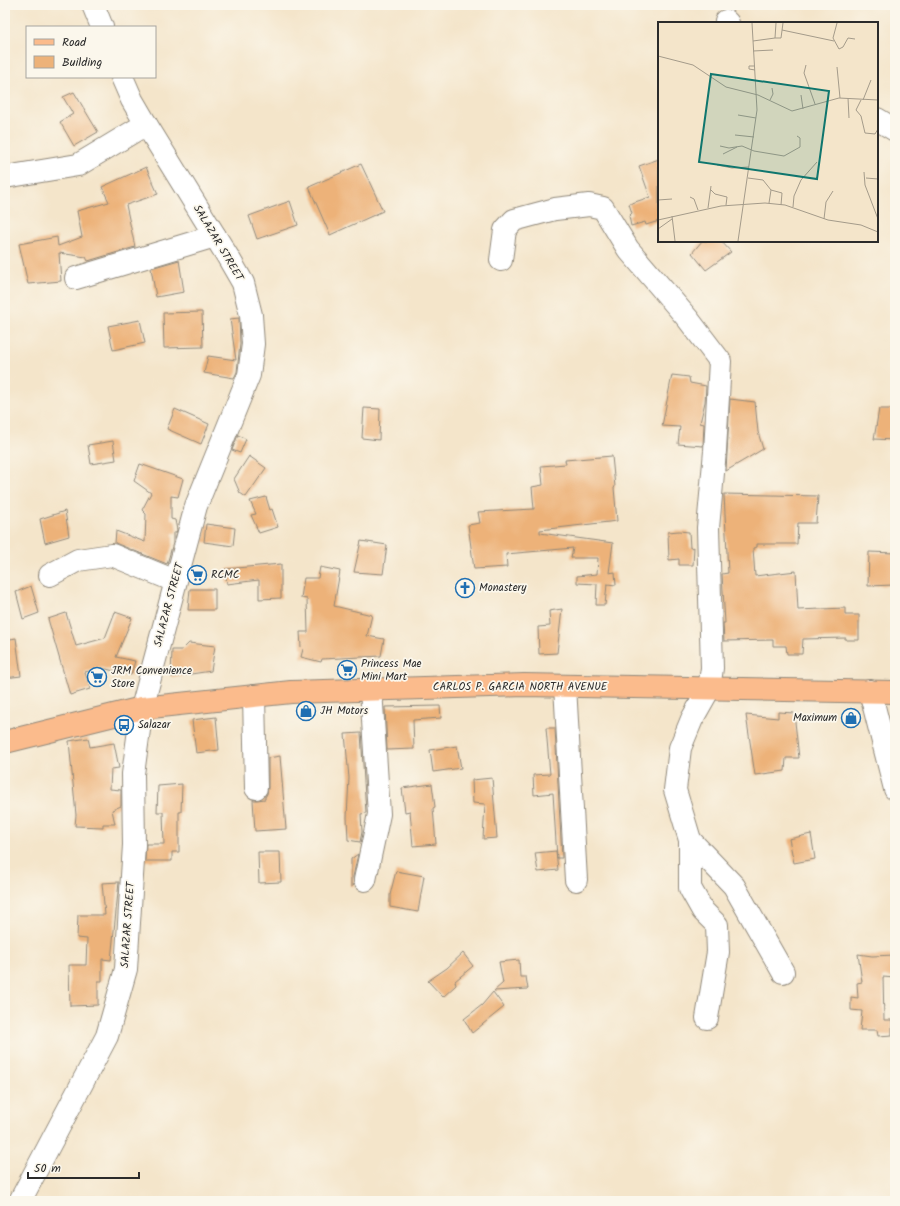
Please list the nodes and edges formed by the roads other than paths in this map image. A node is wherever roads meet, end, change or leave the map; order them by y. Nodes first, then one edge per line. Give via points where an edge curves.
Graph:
1 (93, 5) edge
2 (102, 26) edge
3 (122, 78) edge
4 (878, 120) edge
5 (146, 124) junction
6 (895, 130) edge
7 (5, 177) edge
8 (215, 236) junction
9 (501, 260) dead end
10 (76, 278) dead end
11 (50, 576) dead end
12 (175, 581) junction
13 (565, 686) junction
14 (371, 689) junction
15 (709, 689) junction
16 (870, 691) junction
17 (895, 692) edge
18 (254, 696) junction
19 (142, 708) junction
20 (5, 742) edge
21 (256, 788) dead end
22 (895, 789) edge
23 (690, 840) junction
24 (366, 880) dead end
25 (576, 880) dead end
26 (783, 972) dead end
27 (707, 1018) dead end
28 (20, 1201) edge

1 - 2 street
3 - 5 street, SALAZAR STREET
4 - 6 street
5 - 7 street via 78,165
5 - 8 street, SALAZAR STREET
8 - 10 street
8 - 12 street, SALAZAR STREET via 243,284 251,315 253,344 249,375 196,506
9 - 15 street via 505,230 514,220 556,209 589,205 603,208 628,249 720,361 708,528 712,668
11 - 12 street via 78,560 112,555
12 - 19 street, SALAZAR STREET
13 - 14 main road, CARLOS P. GARCIA NORTH AVENUE
13 - 15 main road, CARLOS P. GARCIA NORTH AVENUE
13 - 25 street
14 - 18 main road, CARLOS P. GARCIA NORTH AVENUE
14 - 24 street via 379,814
15 - 16 main road, CARLOS P. GARCIA NORTH AVENUE
15 - 23 street via 692,719 680,748 675,790
16 - 17 main road, CARLOS P. GARCIA NORTH AVENUE
16 - 22 street
18 - 19 main road, CARLOS P. GARCIA NORTH AVENUE
18 - 21 street
19 - 20 main road, CARLOS P. GARCIA NORTH AVENUE
19 - 28 street, SALAZAR STREET via 133,774 134,845 126,969 107,1036
23 - 26 street via 734,886
23 - 27 street via 690,888 703,911 717,926 718,952

